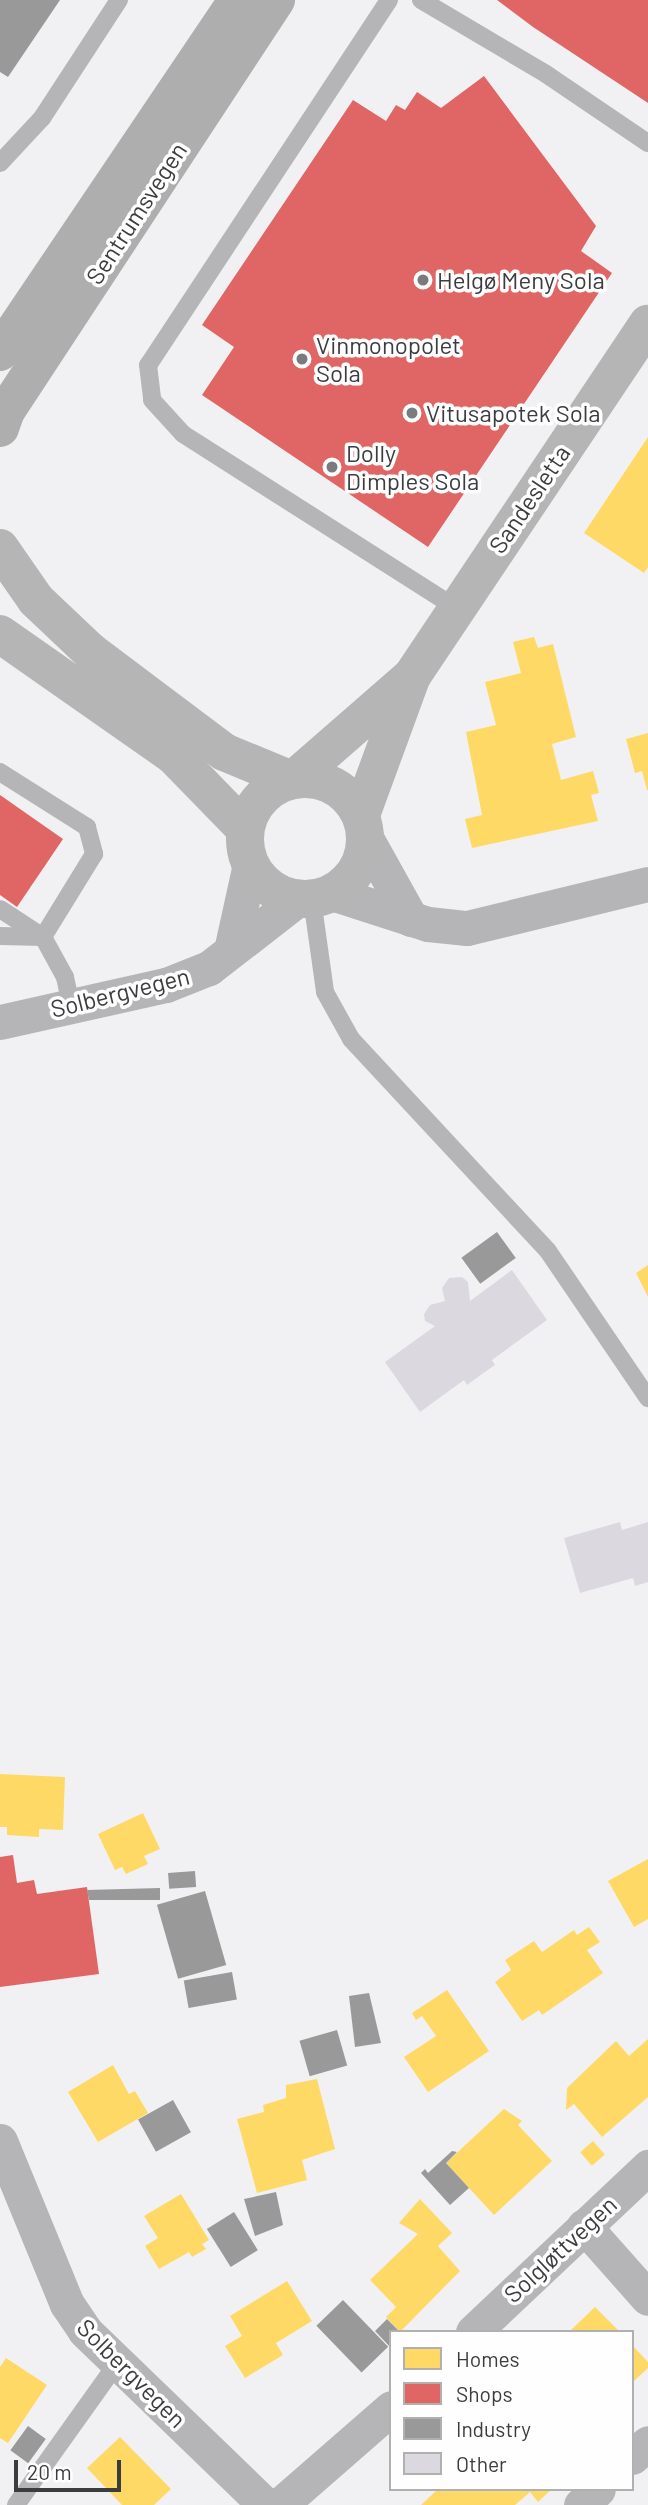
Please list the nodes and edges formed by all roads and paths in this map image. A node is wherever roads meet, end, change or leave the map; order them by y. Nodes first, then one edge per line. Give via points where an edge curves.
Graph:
1 (118, 0) edge
2 (237, 0) edge
3 (276, 0) edge
4 (389, 0) edge
5 (421, 0) edge
6 (648, 143) edge
7 (0, 163) edge
8 (648, 324) edge
9 (0, 352) edge
10 (0, 428) edge
11 (0, 548) edge
12 (456, 607) junction
13 (0, 634) edge
14 (412, 676) junction
15 (0, 772) edge
16 (293, 780) junction
17 (363, 827) junction
18 (248, 846) junction
19 (648, 884) edge
20 (314, 897) junction
21 (0, 909) edge
22 (411, 919) junction
23 (0, 936) edge
24 (43, 937) junction
25 (232, 946) junction
26 (71, 1004) junction
27 (0, 1022) edge
28 (648, 1398) edge
29 (0, 2141) edge
30 (648, 2166) edge
31 (584, 2226) junction
32 (648, 2298) edge
33 (475, 2330) edge
34 (118, 2362) junction
35 (389, 2410) edge
36 (648, 2443) edge
37 (634, 2456) edge
38 (596, 2491) edge
39 (16, 2505) edge
40 (265, 2505) edge
41 (280, 2505) edge
42 (582, 2505) edge

1 - 7 lane via 42,118
2 - 9 main road, Sentrumsvegen
3 - 10 main road, Sentrumsvegen via 6,411
4 - 12 lane via 148,365 152,401 183,434
5 - 6 lane
8 - 12 street, Sandesletta
11 - 16 street via 36,600 91,652 224,752
12 - 14 street, Sandesletta
13 - 18 street via 174,756
14 - 16 street, Sandesletta
14 - 17 street, Sandesletta
15 - 24 lane via 87,827 94,853
16 - 17 street via 321,780 345,793
16 - 18 street, Sandesletta via 270,789 254,807
17 - 20 street, Sandesletta via 357,870
17 - 22 street
18 - 20 street via 270,887
18 - 25 street
19 - 22 street via 467,928
20 - 22 street
20 - 25 street, Solbergvegen
20 - 28 lane via 325,992 351,1039 548,1251
21 - 24 lane
23 - 24 lane
24 - 26 lane via 65,977
25 - 26 street, Solbergvegen via 209,968 166,985
26 - 27 street, Solbergvegen
29 - 34 street, Solbergvegen via 67,2305 85,2331
30 - 31 street, Solgløttvegen
31 - 32 street
31 - 33 street, Solgløttvegen
34 - 39 lane
34 - 40 street, Solbergvegen
35 - 41 street
36 - 37 street
38 - 42 street

